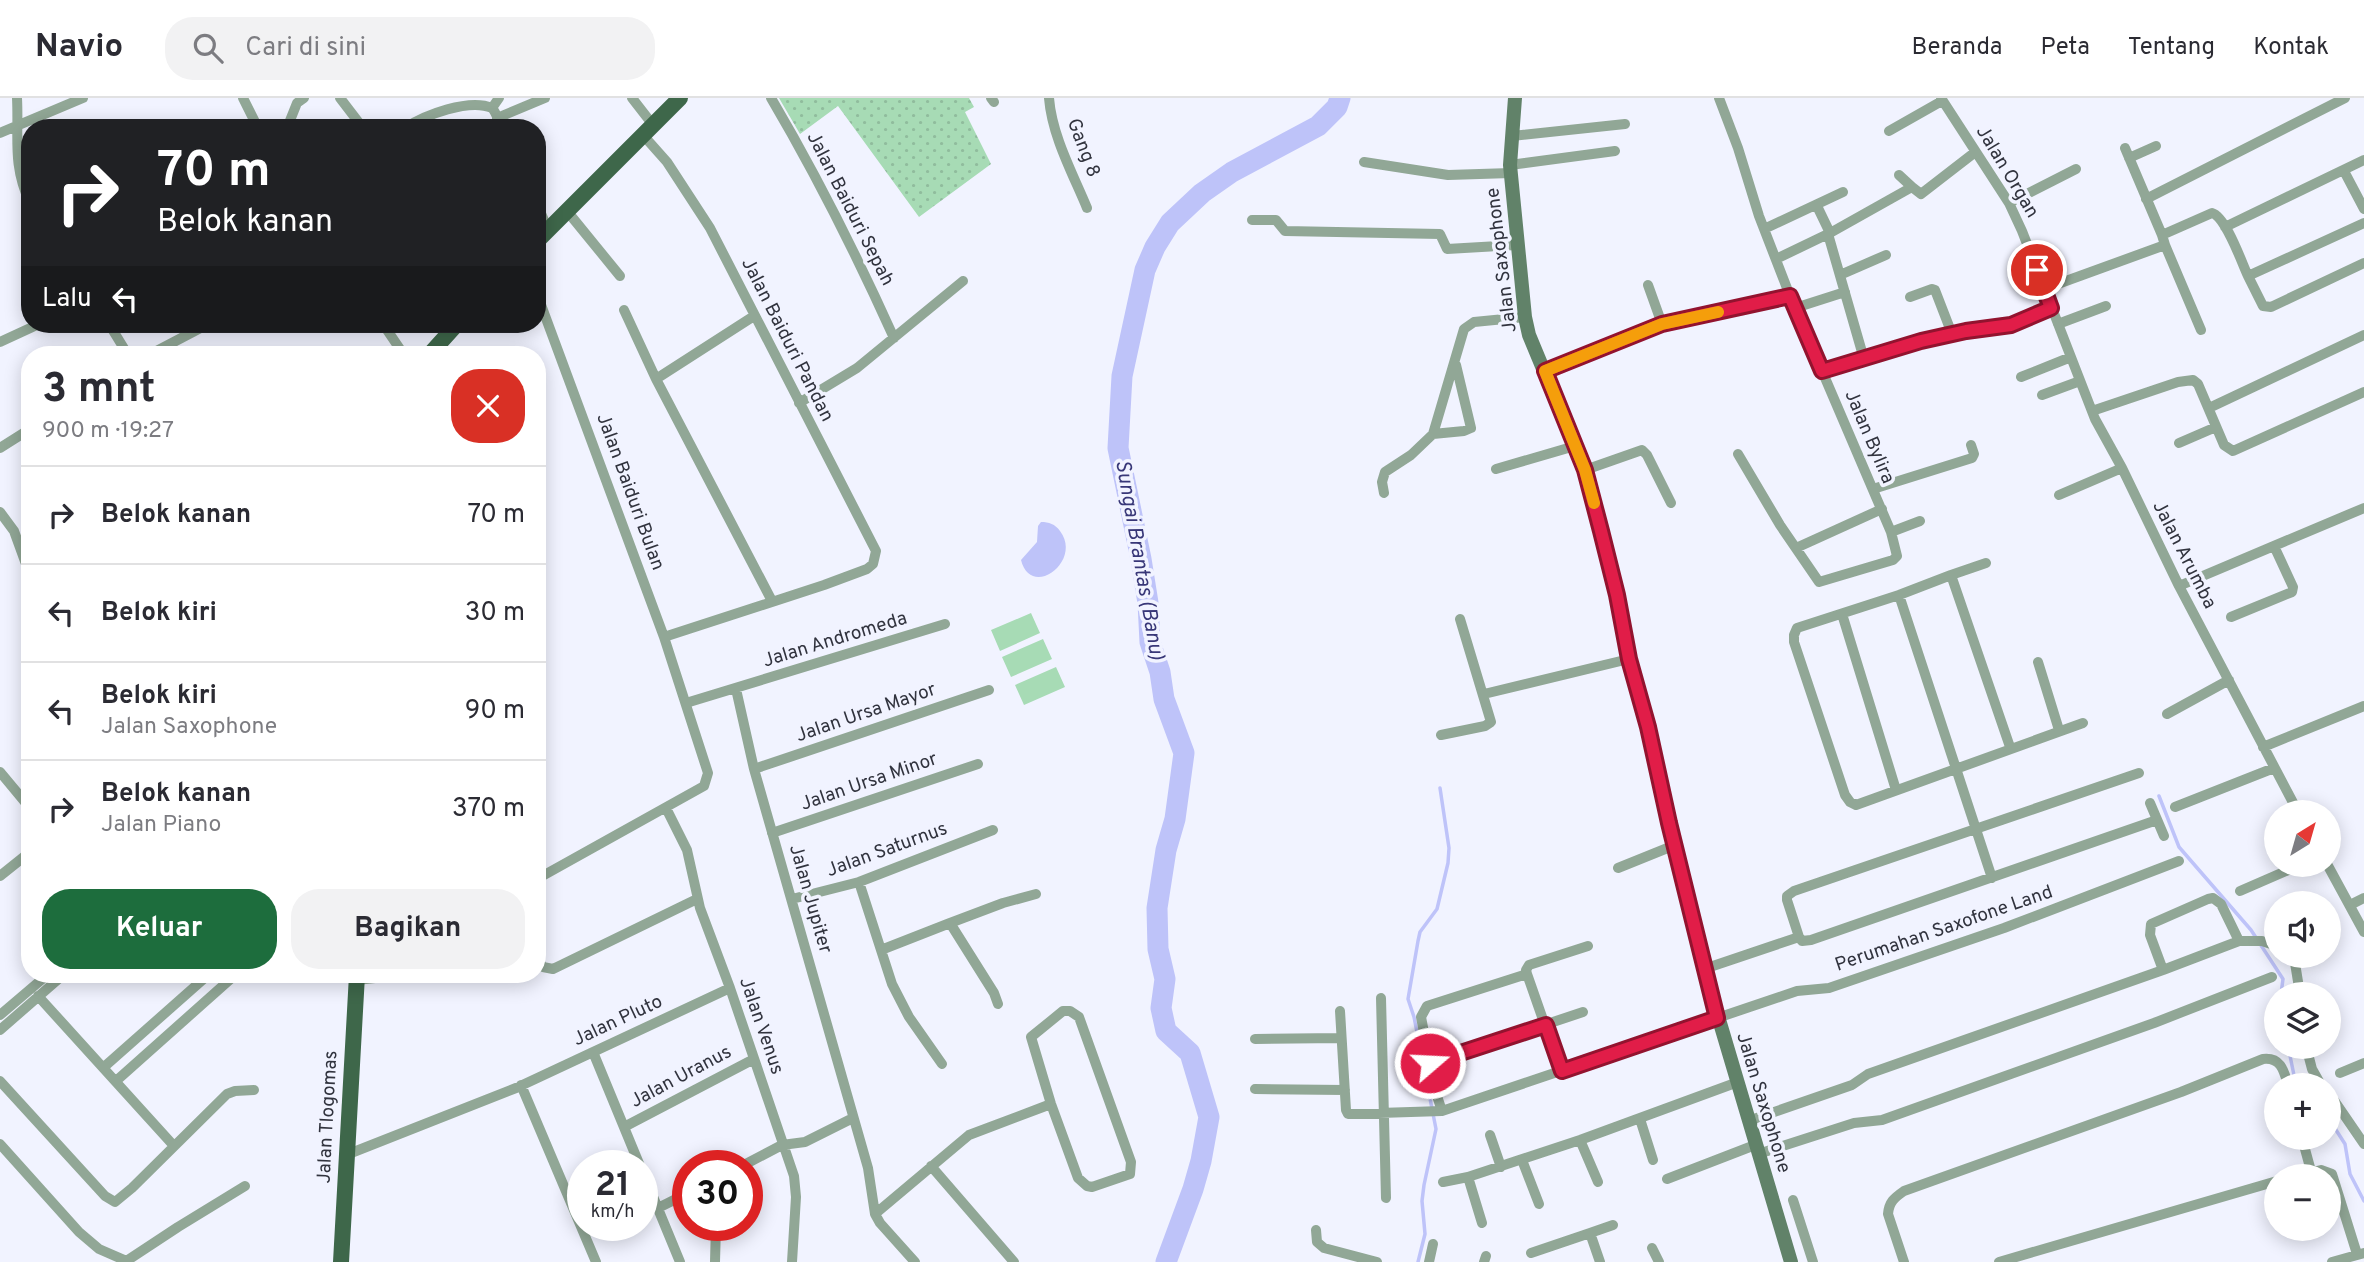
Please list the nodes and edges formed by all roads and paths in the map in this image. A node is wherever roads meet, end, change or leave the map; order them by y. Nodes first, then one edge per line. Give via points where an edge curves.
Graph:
1 (16, 98) edge
2 (83, 98) edge
3 (243, 98) edge
4 (304, 98) edge
5 (340, 98) edge
6 (499, 98) edge
7 (545, 98) edge
8 (632, 98) edge
9 (680, 98) edge
10 (771, 98) edge
11 (1049, 98) edge
12 (1515, 98) edge
13 (1719, 98) edge
14 (2345, 98) edge
15 (1941, 100) edge
16 (492, 108) junction
17 (31, 119) edge
18 (252, 119) edge
19 (289, 119) edge
20 (356, 119) edge
21 (421, 119) edge
22 (498, 119) edge
23 (507, 119) edge
24 (21, 123) edge
25 (1625, 124) dead end
26 (16, 125) junction
27 (648, 130) junction
28 (1889, 131) dead end
29 (0, 133) edge
30 (1512, 136) junction
31 (2155, 146) dead end
32 (2125, 148) dead end
33 (1615, 151) dead end
34 (1974, 153) junction
35 (2129, 158) junction
36 (2364, 160) edge
37 (1364, 162) dead end
38 (21, 164) edge
39 (1511, 169) junction
40 (2076, 169) dead end
41 (2344, 170) junction
42 (1899, 175) dead end
43 (1912, 187) junction
44 (1843, 192) dead end
45 (2146, 199) junction
46 (2009, 203) junction
47 (1817, 206) junction
48 (1087, 208) dead end
49 (2364, 209) edge
50 (567, 211) junction
51 (1252, 220) dead end
52 (2364, 223) edge
53 (2225, 227) junction
54 (1764, 229) junction
55 (546, 233) edge
56 (1829, 234) junction
57 (2163, 240) junction
58 (1516, 245) junction
59 (1886, 255) dead end
60 (1776, 259) junction
61 (2364, 263) edge
62 (1840, 275) junction
63 (620, 276) dead end
64 (2248, 276) junction
65 (963, 281) dead end
66 (1648, 285) dead end
67 (2044, 289) junction
68 (1845, 292) junction
69 (1790, 296) junction
70 (1910, 297) dead end
71 (2106, 306) dead end
72 (1795, 308) junction
73 (2051, 308) junction
74 (624, 310) dead end
75 (754, 316) junction
76 (1525, 317) junction
77 (546, 318) edge
78 (1662, 324) junction
79 (2058, 324) junction
80 (2201, 330) dead end
81 (21, 332) edge
82 (192, 333) edge
83 (1952, 334) junction
84 (2364, 335) edge
85 (894, 338) junction
86 (0, 342) edge
87 (170, 346) edge
88 (2071, 357) junction
89 (1864, 359) junction
90 (1455, 363) junction
91 (1545, 371) junction
92 (1822, 371) junction
93 (2021, 377) dead end
94 (656, 379) junction
95 (2080, 381) junction
96 (2364, 392) edge
97 (2042, 395) dead end
98 (799, 403) junction
99 (2209, 408) junction
100 (2092, 411) junction
101 (2216, 427) junction
102 (1433, 433) junction
103 (21, 435) edge
104 (2179, 443) dead end
105 (1971, 445) dead end
106 (1574, 446) junction
107 (0, 448) edge
108 (1738, 454) dead end
109 (2122, 468) junction
110 (1496, 469) dead end
111 (1585, 470) junction
112 (1873, 489) junction
113 (1384, 493) dead end
114 (2059, 495) dead end
115 (1671, 503) dead end
116 (2364, 508) edge
117 (1882, 509) junction
118 (0, 512) edge
119 (1920, 520) dead end
120 (1891, 532) junction
121 (2274, 546) junction
122 (1796, 548) junction
123 (21, 550) edge
124 (1986, 563) dead end
125 (1951, 575) junction
126 (2179, 586) junction
127 (1899, 595) junction
128 (772, 601) junction
129 (1842, 614) junction
130 (2231, 617) dead end
131 (1460, 619) dead end
132 (945, 624) dead end
133 (664, 637) junction
134 (1629, 659) junction
135 (2038, 662) dead end
136 (2230, 680) junction
137 (736, 689) junction
138 (989, 690) dead end
139 (1484, 694) junction
140 (686, 703) junction
141 (2364, 706) edge
142 (2167, 714) dead end
143 (2083, 723) dead end
144 (2059, 730) junction
145 (1441, 735) dead end
146 (2010, 747) junction
147 (2263, 747) junction
148 (978, 764) dead end
149 (2274, 768) junction
150 (754, 769) junction
151 (1955, 769) junction
152 (0, 772) edge
153 (2139, 773) dead end
154 (1896, 790) junction
155 (21, 797) edge
156 (2291, 800) edge
157 (2150, 803) dead end
158 (666, 807) junction
159 (2175, 807) dead end
160 (2157, 820) junction
161 (1975, 827) junction
162 (993, 830) dead end
163 (772, 833) junction
164 (2164, 836) dead end
165 (1675, 845) junction
166 (21, 859) edge
167 (2179, 860) dead end
168 (1618, 867) dead end
169 (546, 873) edge
170 (0, 876) edge
171 (2272, 877) edge
172 (2334, 877) edge
173 (1992, 878) junction
174 (859, 882) junction
175 (2240, 891) dead end
176 (1036, 894) dead end
177 (2364, 898) edge
178 (697, 899) junction
179 (792, 899) junction
180 (2350, 905) junction
181 (950, 923) junction
182 (2364, 932) edge
183 (1799, 937) junction
184 (2244, 941) junction
185 (2264, 942) edge
186 (1588, 946) dead end
187 (881, 950) junction
188 (546, 968) edge
189 (1704, 969) junction
190 (2163, 970) junction
191 (1527, 974) junction
192 (2272, 977) dead end
193 (38, 983) edge
194 (53, 983) edge
195 (199, 983) edge
196 (226, 983) edge
197 (357, 983) edge
198 (730, 988) junction
199 (187, 994) junction
200 (38, 996) junction
201 (1381, 998) dead end
202 (998, 1004) dead end
203 (200, 1007) junction
204 (1340, 1011) dead end
205 (1583, 1012) dead end
206 (0, 1015) edge
207 (1717, 1018) junction
208 (1546, 1025) junction
209 (0, 1030) edge
210 (1341, 1038) junction
211 (1255, 1039) dead end
212 (593, 1052) junction
213 (754, 1059) junction
214 (1430, 1063) junction
215 (2364, 1063) edge
216 (942, 1064) dead end
217 (104, 1067) junction
218 (1562, 1071) junction
219 (2285, 1073) edge
220 (2340, 1073) dead end
221 (0, 1081) edge
222 (117, 1081) junction
223 (1738, 1082) junction
224 (521, 1086) junction
225 (1255, 1089) dead end
226 (254, 1090) dead end
227 (1345, 1090) junction
228 (1051, 1104) junction
229 (2341, 1110) edge
230 (1440, 1111) junction
231 (1385, 1114) junction
232 (853, 1118) junction
233 (1640, 1119) junction
234 (1748, 1121) junction
235 (624, 1127) junction
236 (1490, 1135) dead end
237 (1580, 1140) junction
238 (0, 1144) edge
239 (2364, 1144) edge
240 (782, 1145) junction
241 (174, 1146) junction
242 (634, 1150) edge
243 (1756, 1150) junction
244 (763, 1155) edge
245 (346, 1156) junction
246 (1522, 1160) junction
247 (1654, 1160) dead end
248 (931, 1166) junction
249 (1502, 1167) junction
250 (1468, 1177) junction
251 (1667, 1179) dead end
252 (1443, 1182) dead end
253 (1598, 1182) dead end
254 (2264, 1185) edge
255 (245, 1186) dead end
256 (1386, 1198) dead end
257 (2341, 1199) edge
258 (1793, 1200) dead end
259 (672, 1201) edge
260 (1539, 1204) dead end
261 (658, 1208) joint
262 (875, 1214) junction
263 (1482, 1223) dead end
264 (1613, 1225) dead end
265 (1316, 1230) dead end
266 (1590, 1233) junction
267 (716, 1241) edge
268 (1433, 1244) dead end
269 (1652, 1248) dead end
270 (1531, 1253) dead end
271 (2361, 1253) edge
272 (129, 1261) edge
273 (341, 1262) edge
274 (596, 1262) edge
275 (680, 1262) edge
276 (715, 1262) edge
277 (792, 1262) edge
278 (915, 1262) edge
279 (1014, 1262) edge
280 (1377, 1262) edge
281 (1429, 1262) edge
282 (1600, 1262) edge
283 (1659, 1262) edge
284 (1791, 1262) edge
285 (1813, 1262) edge
286 (1904, 1262) edge
287 (1999, 1262) edge
288 (2332, 1262) edge

1 - 26 street
2 - 17 street
3 - 18 street
4 - 19 street
5 - 20 street
6 - 16 street
7 - 23 street
8 - 27 street, Jalan Baiduri Pandan
9 - 27 main road
10 - 85 street, Jalan Baiduri Sepah via 855,250
11 - 48 street, Gang 8
12 - 30 main road, Jalan Saxophone
13 - 54 street, Jalan Bylira
14 - 45 street
15 - 28 street
15 - 34 street, Jalan Organ
16 - 21 street via 475,100 456,100
16 - 22 street
24 - 26 street
25 - 30 street
26 - 29 street
26 - 38 street
27 - 50 main road
27 - 75 street, Jalan Baiduri Pandan via 710,228
30 - 39 main road, Jalan Saxophone
31 - 35 street
32 - 35 street
33 - 39 street
34 - 43 street via 1924,192
34 - 46 street, Jalan Organ
35 - 45 street
36 - 41 street
37 - 39 street via 1448,174
39 - 58 main road, Jalan Saxophone
40 - 46 street
41 - 49 street
41 - 53 street
42 - 43 street
43 - 56 street
44 - 47 street
45 - 57 street
46 - 67 street, Jalan Organ
47 - 54 street
47 - 56 street
50 - 55 main road
50 - 63 street
51 - 58 street via 1276,220 1285,232 1440,234 1447,249
52 - 64 street
53 - 57 street via 2213,213
53 - 64 street
54 - 60 street, Jalan Bylira
56 - 60 street
56 - 62 street
57 - 67 street
57 - 80 street
58 - 76 main road, Jalan Saxophone
59 - 62 street
60 - 69 street, Jalan Bylira
61 - 64 street via 2271,307 2263,306
62 - 68 street
65 - 85 street
66 - 78 street
67 - 73 street, Jalan Organ
68 - 72 street
68 - 89 street
69 - 72 street, Jalan Bylira
69 - 78 street
70 - 83 street via 1935,290
71 - 79 street
72 - 92 street, Jalan Bylira
73 - 79 street, Jalan Arumba
73 - 83 street via 2011,325
74 - 94 street
75 - 94 street
75 - 98 street, Jalan Baiduri Pandan
76 - 90 street via 1474,322 1458,344
76 - 91 main road, Jalan Saxophone
77 - 133 street, Jalan Baiduri Bulan
78 - 91 street
79 - 88 street, Jalan Arumba
81 - 86 street
82 - 87 street
83 - 89 street
84 - 99 street
85 - 98 street via 857,369
88 - 93 street
88 - 95 street, Jalan Arumba
89 - 92 street
90 - 102 street
90 - 102 street via 1471,428
91 - 106 main road, Jalan Saxophone
92 - 112 street, Jalan Bylira
94 - 128 street
95 - 97 street
95 - 100 street, Jalan Arumba
96 - 101 street via 2237,450 2225,447
98 - 128 street, Jalan Baiduri Pandan via 872,538 876,558 867,569
99 - 100 street via 2198,384 2188,379
99 - 101 street
100 - 109 street, Jalan Arumba
101 - 104 street
102 - 113 street via 1385,472
103 - 107 street
105 - 112 street via 1972,458
106 - 110 street
106 - 111 main road, Jalan Saxophone
108 - 122 street
109 - 114 street
109 - 126 street, Jalan Arumba
111 - 115 street via 1642,450
111 - 134 main road, Jalan Saxophone
112 - 117 street, Jalan Bylira
116 - 121 street
117 - 120 street, Jalan Bylira
117 - 122 street
118 - 123 street
119 - 120 street
120 - 122 street, Jalan Bylira via 1896,559 1821,583
121 - 126 street
121 - 130 street via 2292,592
124 - 125 street
125 - 127 street
125 - 146 street
126 - 136 street, Jalan Arumba
127 - 129 street
127 - 151 street
128 - 133 street
129 - 154 street
129 - 154 street via 1797,628 1794,642 1845,795 1850,802 1862,804
131 - 139 street
132 - 137 street, Jalan Andromeda
133 - 140 street, Jalan Baiduri Bulan
134 - 139 street
134 - 165 main road, Jalan Saxophone
135 - 144 street
136 - 142 street
136 - 147 street, Jalan Arumba
137 - 140 street
137 - 150 street, Jalan Jupiter
138 - 150 street, Jalan Ursa Mayor
139 - 145 street via 1491,722
140 - 158 street, Jalan Baiduri Bulan via 708,772 706,783
141 - 147 street
143 - 144 street
144 - 146 street
146 - 151 street
147 - 149 street, Jalan Arumba
148 - 163 street, Jalan Ursa Minor
149 - 156 street, Jalan Arumba
149 - 159 street
150 - 163 street, Jalan Jupiter
151 - 154 street
151 - 161 street
152 - 155 street
153 - 161 street
157 - 160 street
158 - 169 street
158 - 178 street, Jalan Venus via 687,850
160 - 164 street
160 - 173 street
161 - 173 street
161 - 183 street via 1790,893 1787,900
162 - 174 street, Jalan Saturnus
163 - 179 street, Jalan Jupiter
165 - 168 street
165 - 189 main road, Jalan Saxophone
166 - 170 street
167 - 207 street, Perumahan Saxofone Land via 1842,984 1797,991
171 - 175 street
172 - 180 street
173 - 183 street via 1811,940
174 - 179 street, Jalan Saturnus
174 - 187 street
176 - 181 street
177 - 180 street
178 - 188 street via 553,969
178 - 198 street, Jalan Venus
179 - 232 street, Jalan Jupiter
180 - 182 street
181 - 187 street
181 - 202 street
183 - 189 street
184 - 185 street
184 - 190 street
184 - 190 street via 2221,904 2208,899 2151,924 2150,935
186 - 191 street via 1529,965
187 - 216 street via 904,1008
189 - 207 main road, Jalan Saxophone
190 - 234 street
191 - 208 street
191 - 214 street via 1427,1006 1421,1017
192 - 243 street via 1882,1120 1854,1123
193 - 206 street
194 - 200 street
195 - 199 street
196 - 203 street
197 - 245 main road, Jalan Tlogomas
198 - 212 street, Jalan Pluto
198 - 213 street, Jalan Venus
199 - 203 street
199 - 217 street
200 - 209 street
200 - 217 street
201 - 231 street
203 - 222 street
204 - 210 street
205 - 208 street
207 - 218 street, Perumahan Saxofone Land
207 - 223 main road, Jalan Saxophone
208 - 214 street
208 - 218 street
210 - 211 street
210 - 227 street
212 - 224 street, Jalan Pluto
212 - 235 street
213 - 235 street, Jalan Uranus
213 - 240 street, Jalan Venus
214 - 230 street
215 - 220 street
217 - 222 street
218 - 230 street, Perumahan Saxofone Land
219 - 286 street via 2278,1062 2263,1059 1903,1191 1893,1199 1888,1214
221 - 241 street via 112,1201 132,1188
222 - 241 street
223 - 233 street
223 - 234 main road, Jalan Saxophone
224 - 245 street, Jalan Pluto
224 - 274 street
225 - 227 street
226 - 241 street via 227,1094
227 - 231 street, Perumahan Saxofone Land via 1348,1114
228 - 228 street via 1031,1037 1063,1011 1070,1011 1079,1017 1131,1162 1130,1174 1092,1187 1083,1183
228 - 248 street via 969,1135
229 - 239 street
230 - 231 street, Perumahan Saxofone Land
231 - 256 street
232 - 240 street via 805,1142
232 - 262 street, Jalan Jupiter
233 - 237 street
233 - 247 street
234 - 243 main road, Jalan Saxophone
235 - 242 street
236 - 249 street
237 - 246 street
237 - 253 street
238 - 272 street via 79,1232 99,1249
240 - 244 street
240 - 277 street, Jalan Venus via 794,1176 796,1197
243 - 251 street
243 - 284 main road, Jalan Saxophone
245 - 273 main road, Jalan Tlogomas
246 - 249 street
246 - 260 street
248 - 262 street
248 - 279 street
249 - 250 street
250 - 252 street
250 - 263 street
254 - 287 street
255 - 272 street
257 - 271 street
258 - 285 street
259 - 261 street
261 - 275 street
262 - 278 street
264 - 266 street
265 - 280 street via 1317,1242 1324,1248
266 - 270 street
266 - 282 street
267 - 276 street
268 - 281 street
269 - 283 street
271 - 288 street

